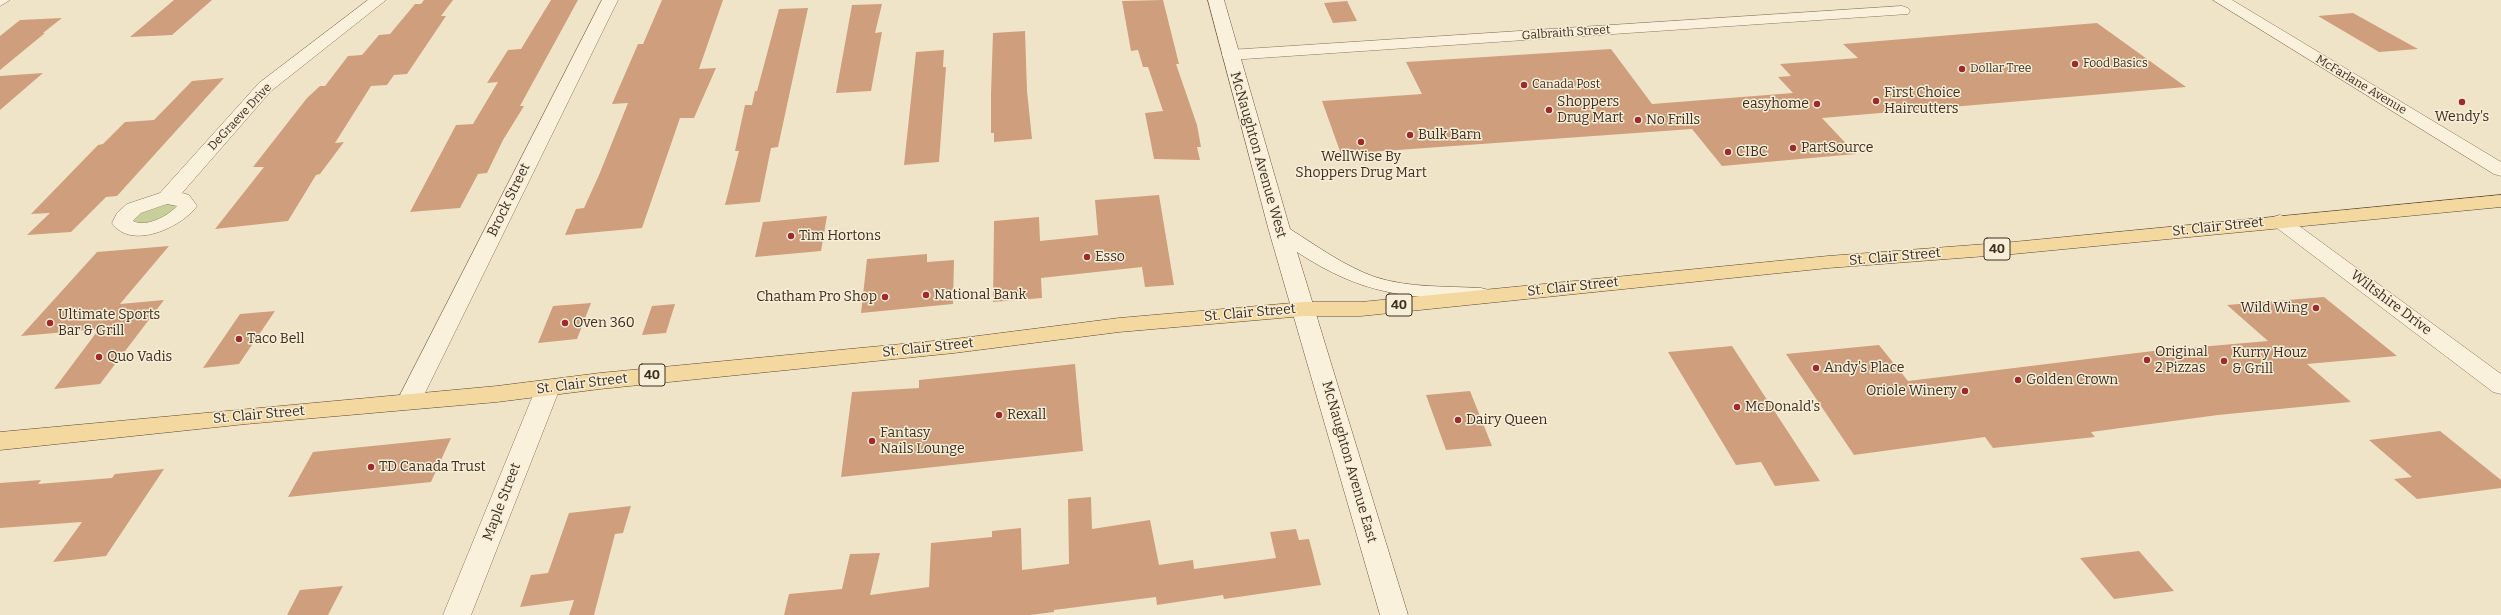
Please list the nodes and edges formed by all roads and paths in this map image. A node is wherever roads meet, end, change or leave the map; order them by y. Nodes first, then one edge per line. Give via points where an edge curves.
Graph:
1 (378, 0) edge
2 (610, 0) edge
3 (1216, 0) edge
4 (2222, 0) edge
5 (1902, 11) dead end
6 (1230, 55) junction
7 (2501, 170) edge
8 (167, 198) dead end
9 (2501, 202) edge
10 (2280, 221) junction
11 (1279, 231) junction
12 (1494, 295) junction
13 (1304, 309) junction
14 (2501, 386) edge
15 (548, 388) junction
16 (409, 401) junction
17 (0, 441) edge
18 (457, 615) edge
19 (1394, 615) edge

1 - 8 street, DeGraeve Drive via 265,87
2 - 16 street, Brock Street
3 - 6 street, McNaughton Avenue West
4 - 7 street, McFarlane Avenue
5 - 6 street, Galbraith Street
6 - 11 street, McNaughton Avenue West
9 - 10 main road, St. Clair Street / 40
10 - 12 main road, St. Clair Street / 40
10 - 14 street, Wiltshire Drive
11 - 12 street via 1328,262 1366,280 1406,290
11 - 13 street, McNaughton Avenue West
12 - 13 main road, St. Clair Street / 40 via 1361,309
13 - 15 main road, St. Clair Street / 40 via 1119,325 954,346
13 - 19 street, McNaughton Avenue East
15 - 16 main road, St. Clair Street / 40
15 - 18 street, Maple Street
16 - 17 main road, St. Clair Street / 40

